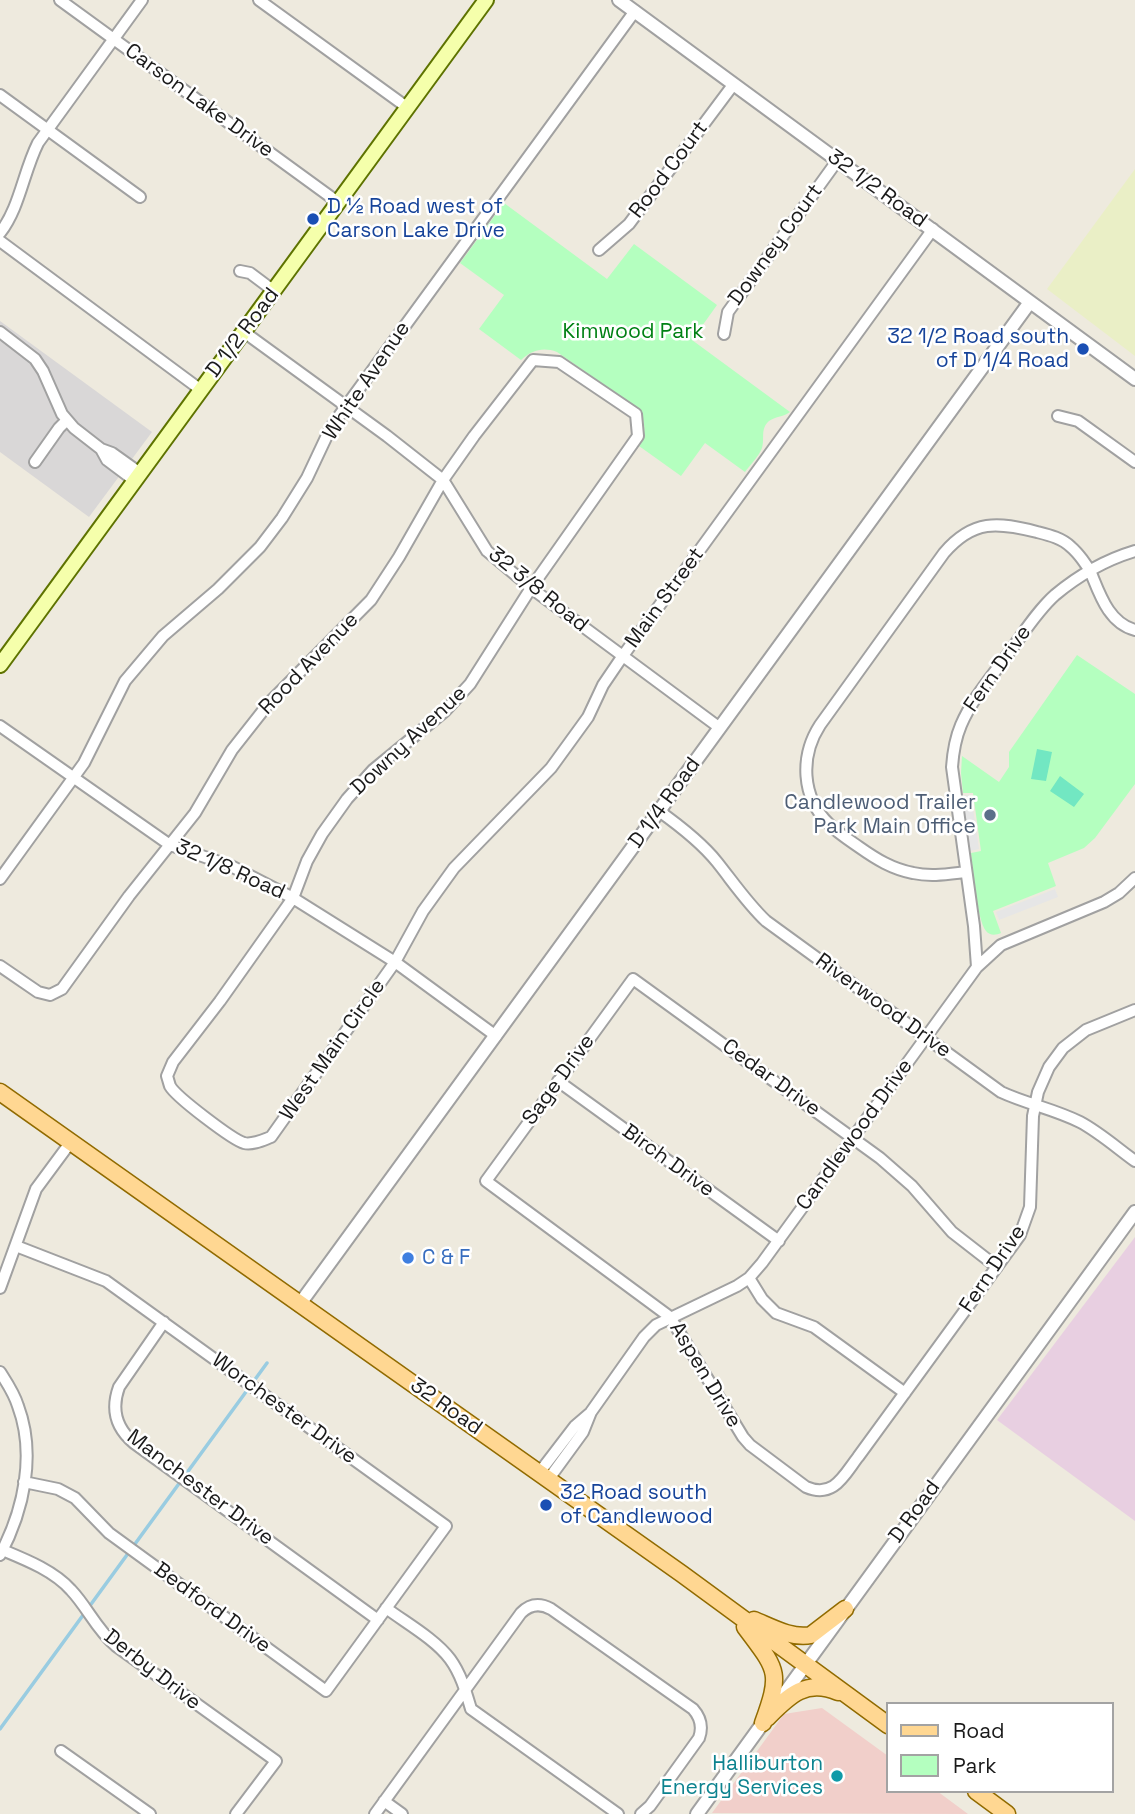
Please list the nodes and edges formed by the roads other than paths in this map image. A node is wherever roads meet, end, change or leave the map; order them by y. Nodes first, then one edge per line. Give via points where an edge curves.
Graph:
1 (60, 0) edge
2 (142, 0) edge
3 (259, 0) edge
4 (486, 0) edge
5 (619, 0) edge
6 (635, 11) junction
7 (113, 39) junction
8 (733, 85) junction
9 (0, 95) edge
10 (408, 108) junction
11 (47, 130) junction
12 (837, 160) junction
13 (140, 197) dead end
14 (339, 202) junction
15 (933, 229) junction
16 (0, 233) edge
17 (0, 241) edge
18 (599, 250) dead end
19 (240, 271) dead end
20 (274, 291) junction
21 (1030, 302) junction
22 (244, 332) junction
23 (724, 334) dead end
24 (1, 335) edge
25 (533, 360) joint
26 (1135, 379) edge
27 (201, 390) junction
28 (346, 407) junction
29 (1058, 416) dead end
30 (67, 420) junction
31 (35, 462) dead end
32 (1135, 462) edge
33 (137, 477) junction
34 (443, 480) junction
35 (1135, 551) edge
36 (1090, 570) junction
37 (531, 588) junction
38 (1135, 630) edge
39 (622, 657) junction
40 (0, 665) edge
41 (0, 726) edge
42 (720, 728) junction
43 (73, 779) junction
44 (659, 811) junction
45 (170, 845) junction
46 (967, 872) junction
47 (1135, 878) edge
48 (0, 879) edge
49 (293, 898) junction
50 (395, 962) junction
51 (0, 966) edge
52 (977, 967) junction
53 (633, 979) joint
54 (1135, 1010) edge
55 (496, 1036) junction
56 (926, 1037) junction
57 (558, 1081) junction
58 (0, 1092) edge
59 (1037, 1104) junction
60 (271, 1137) joint
61 (853, 1138) junction
62 (70, 1143) junction
63 (1135, 1161) edge
64 (486, 1181) joint
65 (1135, 1212) edge
66 (779, 1241) junction
67 (16, 1246) junction
68 (997, 1267) junction
69 (750, 1278) junction
70 (0, 1288) edge
71 (299, 1305) junction
72 (670, 1317) junction
73 (164, 1322) junction
74 (0, 1372) edge
75 (905, 1393) junction
76 (544, 1477) junction
77 (24, 1482) junction
78 (824, 1490) joint
79 (1, 1552) edge
80 (386, 1608) junction
81 (845, 1609) junction
82 (735, 1613) junction
83 (378, 1620) junction
84 (805, 1664) junction
85 (466, 1689) junction
86 (855, 1700) junction
87 (763, 1723) junction
88 (886, 1723) edge
89 (61, 1751) dead end
90 (979, 1793) edge
91 (384, 1801) junction
92 (150, 1814) edge
93 (236, 1814) edge
94 (375, 1814) edge
95 (402, 1814) edge
96 (618, 1814) edge
97 (641, 1814) edge
98 (697, 1814) edge
99 (1007, 1814) edge

1 - 7 street, Carson Lake Drive
2 - 7 street
3 - 10 street
4 - 10 main road, D 1/2 Road
5 - 6 street, 32 1/2 Road
6 - 8 street, 32 1/2 Road
6 - 28 street, White Avenue
7 - 11 street
7 - 14 street, Carson Lake Drive
8 - 12 street, 32 1/2 Road
8 - 18 street, Rood Court via 629,224
9 - 11 street
10 - 14 main road, D 1/2 Road
11 - 13 street
11 - 16 street
12 - 15 street, 32 1/2 Road
12 - 23 street, Downey Court via 728,312
14 - 20 main road, D 1/2 Road
15 - 21 street, 32 1/2 Road
15 - 39 street, Main Street
17 - 27 street
19 - 20 street
20 - 22 main road, D 1/2 Road
21 - 26 street, 32 1/2 Road
21 - 42 street, D 1/4 Road
22 - 27 main road, D 1/2 Road
22 - 28 street, 32 3/8 Road
24 - 30 street via 39,365
25 - 34 street, Rood Avenue
25 - 37 street, Downy Avenue via 559,362 636,414 638,436
27 - 33 main road, D 1/2 Road
28 - 34 street, 32 3/8 Road
28 - 43 street, White Avenue via 331,427 307,478 260,547 163,636 125,681
29 - 32 street via 1078,421
30 - 31 street
30 - 33 street via 101,449 107,460
33 - 40 main road, D 1/2 Road
34 - 37 street, 32 3/8 Road via 487,551
34 - 45 street, Rood Avenue via 371,600 268,703
35 - 36 street, Fern Drive
36 - 38 street via 1113,616
36 - 46 street, Fern Drive via 1052,597 1034,618 960,726 952,767
36 - 46 street via 1070,545 1055,537 1000,525 969,532 944,553 812,739 806,767 808,788 830,825 873,857 903,871 934,875
37 - 39 street, 32 3/8 Road
37 - 49 street, Downy Avenue via 470,684 347,799 307,861
39 - 42 street, 32 3/8 Road
39 - 50 street, Main Street via 588,717 551,768 454,868
41 - 43 street, 32 1/8 Road
42 - 44 street, D 1/4 Road
43 - 45 street, 32 1/8 Road
43 - 48 street, White Avenue
44 - 55 street, D 1/4 Road
44 - 56 street, Riverwood Drive via 716,860 766,921
45 - 49 street, 32 1/8 Road via 230,866
45 - 51 street, Rood Avenue via 62,989 50,995 38,992
46 - 52 street, Fern Drive
47 - 52 street, Candlewood Drive via 1104,902 1001,945
49 - 50 street, 32 1/8 Road
49 - 60 street, Downy Avenue via 167,1076 180,1097 244,1143
50 - 55 street, 32 1/8 Road
50 - 60 street, West Main Circle
52 - 56 street, Candlewood Drive
53 - 57 street, Sage Drive
53 - 61 street, Cedar Drive
54 - 59 street, Fern Drive via 1086,1030 1063,1048 1043,1079
55 - 71 street, D 1/4 Road
56 - 59 street, Riverwood Drive via 1001,1092
56 - 61 street, Candlewood Drive
57 - 64 street, Sage Drive
57 - 66 street, Birch Drive
58 - 62 main road, 32 Road
59 - 63 street, Riverwood Drive via 1082,1123
59 - 68 street, Fern Drive via 1028,1217
61 - 66 street, Candlewood Drive
61 - 68 street, Cedar Drive via 912,1186 952,1232
62 - 67 street via 36,1189
62 - 71 main road, 32 Road
64 - 72 street, Aspen Drive
65 - 81 street, D Road
66 - 69 street, Candlewood Drive
67 - 70 street
67 - 73 street, Worchester Drive via 106,1281
68 - 75 street, Fern Drive
69 - 72 street, Candlewood Drive
69 - 75 street via 773,1310 814,1326
71 - 76 main road, 32 Road
72 - 76 street, Candlewood Drive via 644,1337 591,1412 575,1426
72 - 78 street, Aspen Drive via 746,1441 807,1487
73 - 80 street, Worchester Drive via 446,1526
73 - 83 street, Manchester Drive via 116,1394 115,1410 123,1432
74 - 77 street via 23,1420
75 - 78 street, Fern Drive via 841,1480
76 - 82 main road, 32 Road
77 - 79 street
77 - 83 street, Bedford Drive via 75,1498 109,1533 326,1690
79 - 93 street, Derby Drive via 63,1582 116,1646 276,1761
80 - 83 street, Worchester Drive
80 - 85 street via 441,1649
81 - 82 main road via 804,1637
81 - 84 street, D Road
82 - 84 main road, 32 Road
82 - 87 main road via 768,1658 775,1678
84 - 86 main road, 32 Road
84 - 87 street, D Road
85 - 91 street
85 - 96 street via 471,1709
85 - 97 street via 521,1613 539,1604 693,1709 701,1722 699,1738
86 - 87 main road via 833,1690 804,1689 791,1695
86 - 88 main road, 32 Road
87 - 98 street, D Road
89 - 92 street
90 - 99 main road
91 - 94 street
91 - 95 street

